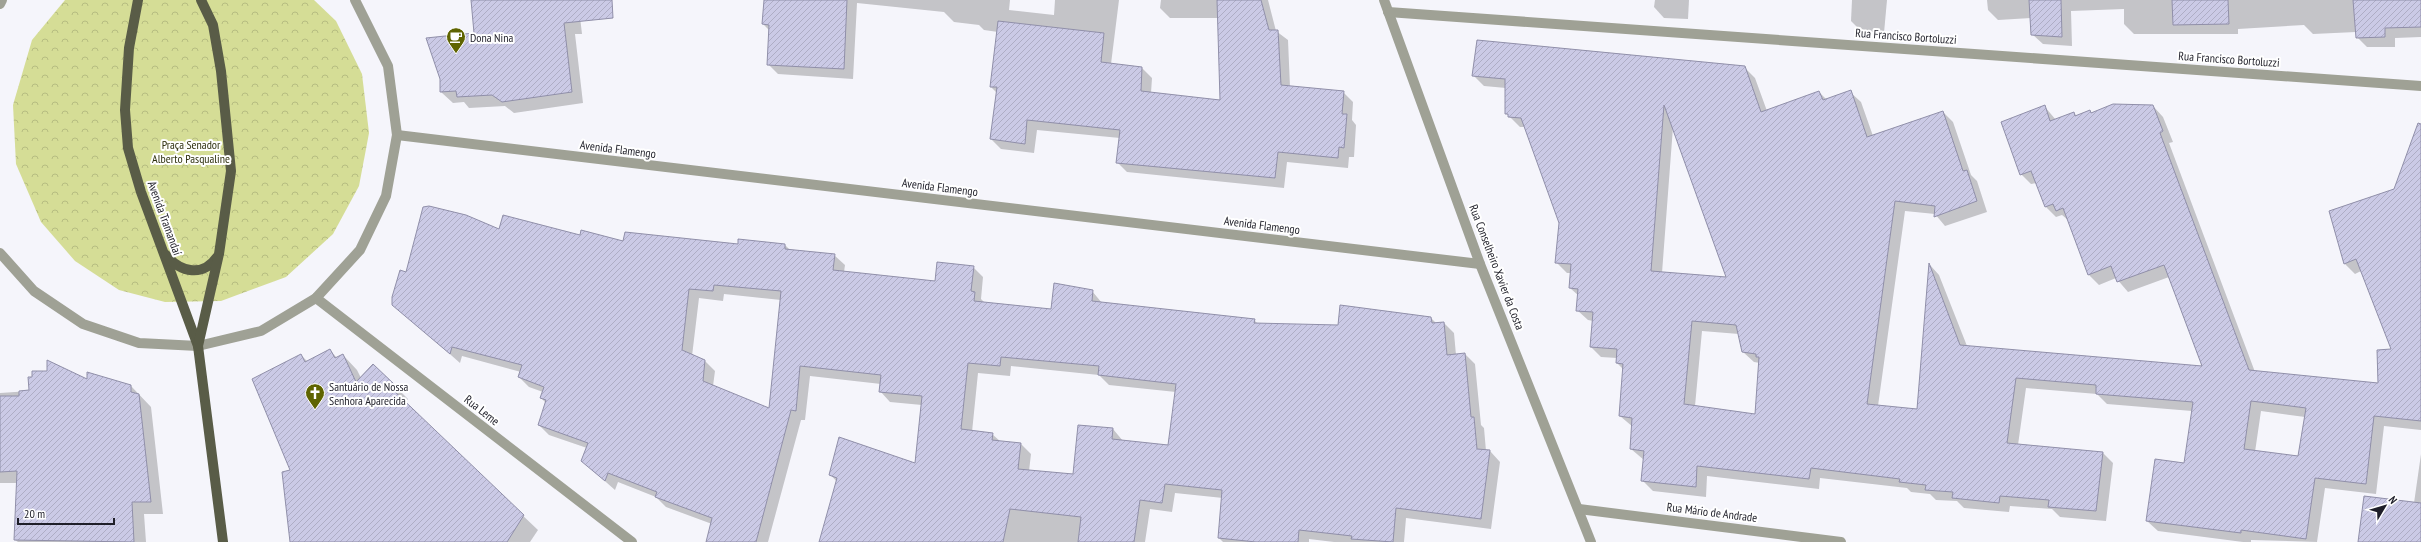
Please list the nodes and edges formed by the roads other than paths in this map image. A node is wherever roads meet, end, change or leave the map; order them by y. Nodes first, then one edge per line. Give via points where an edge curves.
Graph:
1 (2, 0) edge
2 (144, 0) edge
3 (1384, 0) edge
4 (201, 1) edge
5 (359, 1) edge
6 (0, 4) edge
7 (137, 5) edge
8 (1388, 12) junction
9 (2421, 86) edge
10 (397, 135) junction
11 (163, 250) junction
12 (0, 253) edge
13 (219, 254) junction
14 (1480, 264) junction
15 (316, 298) junction
16 (198, 346) junction
17 (1579, 509) junction
18 (223, 542) edge
19 (632, 542) edge
20 (1591, 542) edge
21 (1841, 542) edge

1 - 6 street
2 - 7 main road
3 - 8 street, Rua Conselheiro Xavier da Costa
4 - 13 main road, Avenida Tramandaí via 213,25 231,171
5 - 10 street via 388,66
7 - 11 main road, Avenida Tramandaí via 129,48 125,110 128,148
8 - 9 street, Rua Francisco Bortoluzzi
8 - 14 street, Rua Conselheiro Xavier da Costa
10 - 14 street, Avenida Flamengo
10 - 15 street via 386,196 360,250
11 - 13 main road via 176,265 194,271 212,264
11 - 16 main road, Avenida Tramandaí
12 - 16 street via 34,291 83,324 139,343
13 - 16 main road, Avenida Tramandaí
14 - 17 street, Rua Conselheiro Xavier da Costa
15 - 16 street via 260,331
15 - 19 street, Rua Leme
16 - 18 main road, Avenida Tramandaí
17 - 20 street, Rua Conselheiro Xavier da Costa
17 - 21 street, Rua Mário de Andrade

